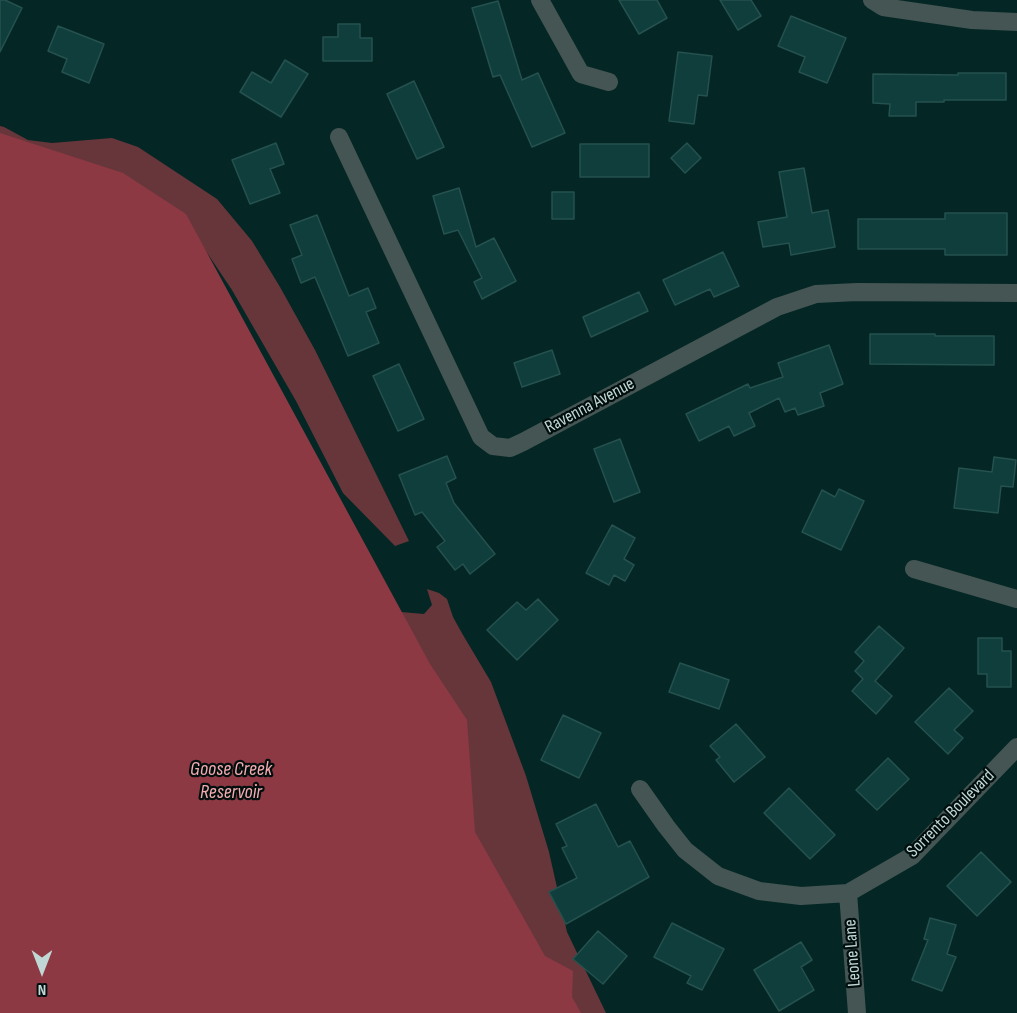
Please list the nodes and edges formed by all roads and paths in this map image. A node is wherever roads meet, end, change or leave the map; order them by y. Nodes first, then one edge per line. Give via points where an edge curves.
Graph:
1 (540, 0) edge
2 (872, 0) edge
3 (1017, 22) edge
4 (609, 82) dead end
5 (339, 137) dead end
6 (1017, 293) edge
7 (914, 569) dead end
8 (1017, 599) edge
9 (1017, 747) edge
10 (640, 789) dead end
11 (848, 893) junction
12 (857, 1013) edge

1 - 4 street via 581,74
2 - 3 street via 883,7 972,20
5 - 6 street, Ravenna Avenue via 481,437 494,446 510,448 523,442 777,307 816,294
7 - 8 street
9 - 11 street, Sorrento Boulevard via 912,856
10 - 11 street, Sorrento Boulevard via 685,850 718,876 759,891 801,896
11 - 12 street, Leone Lane

